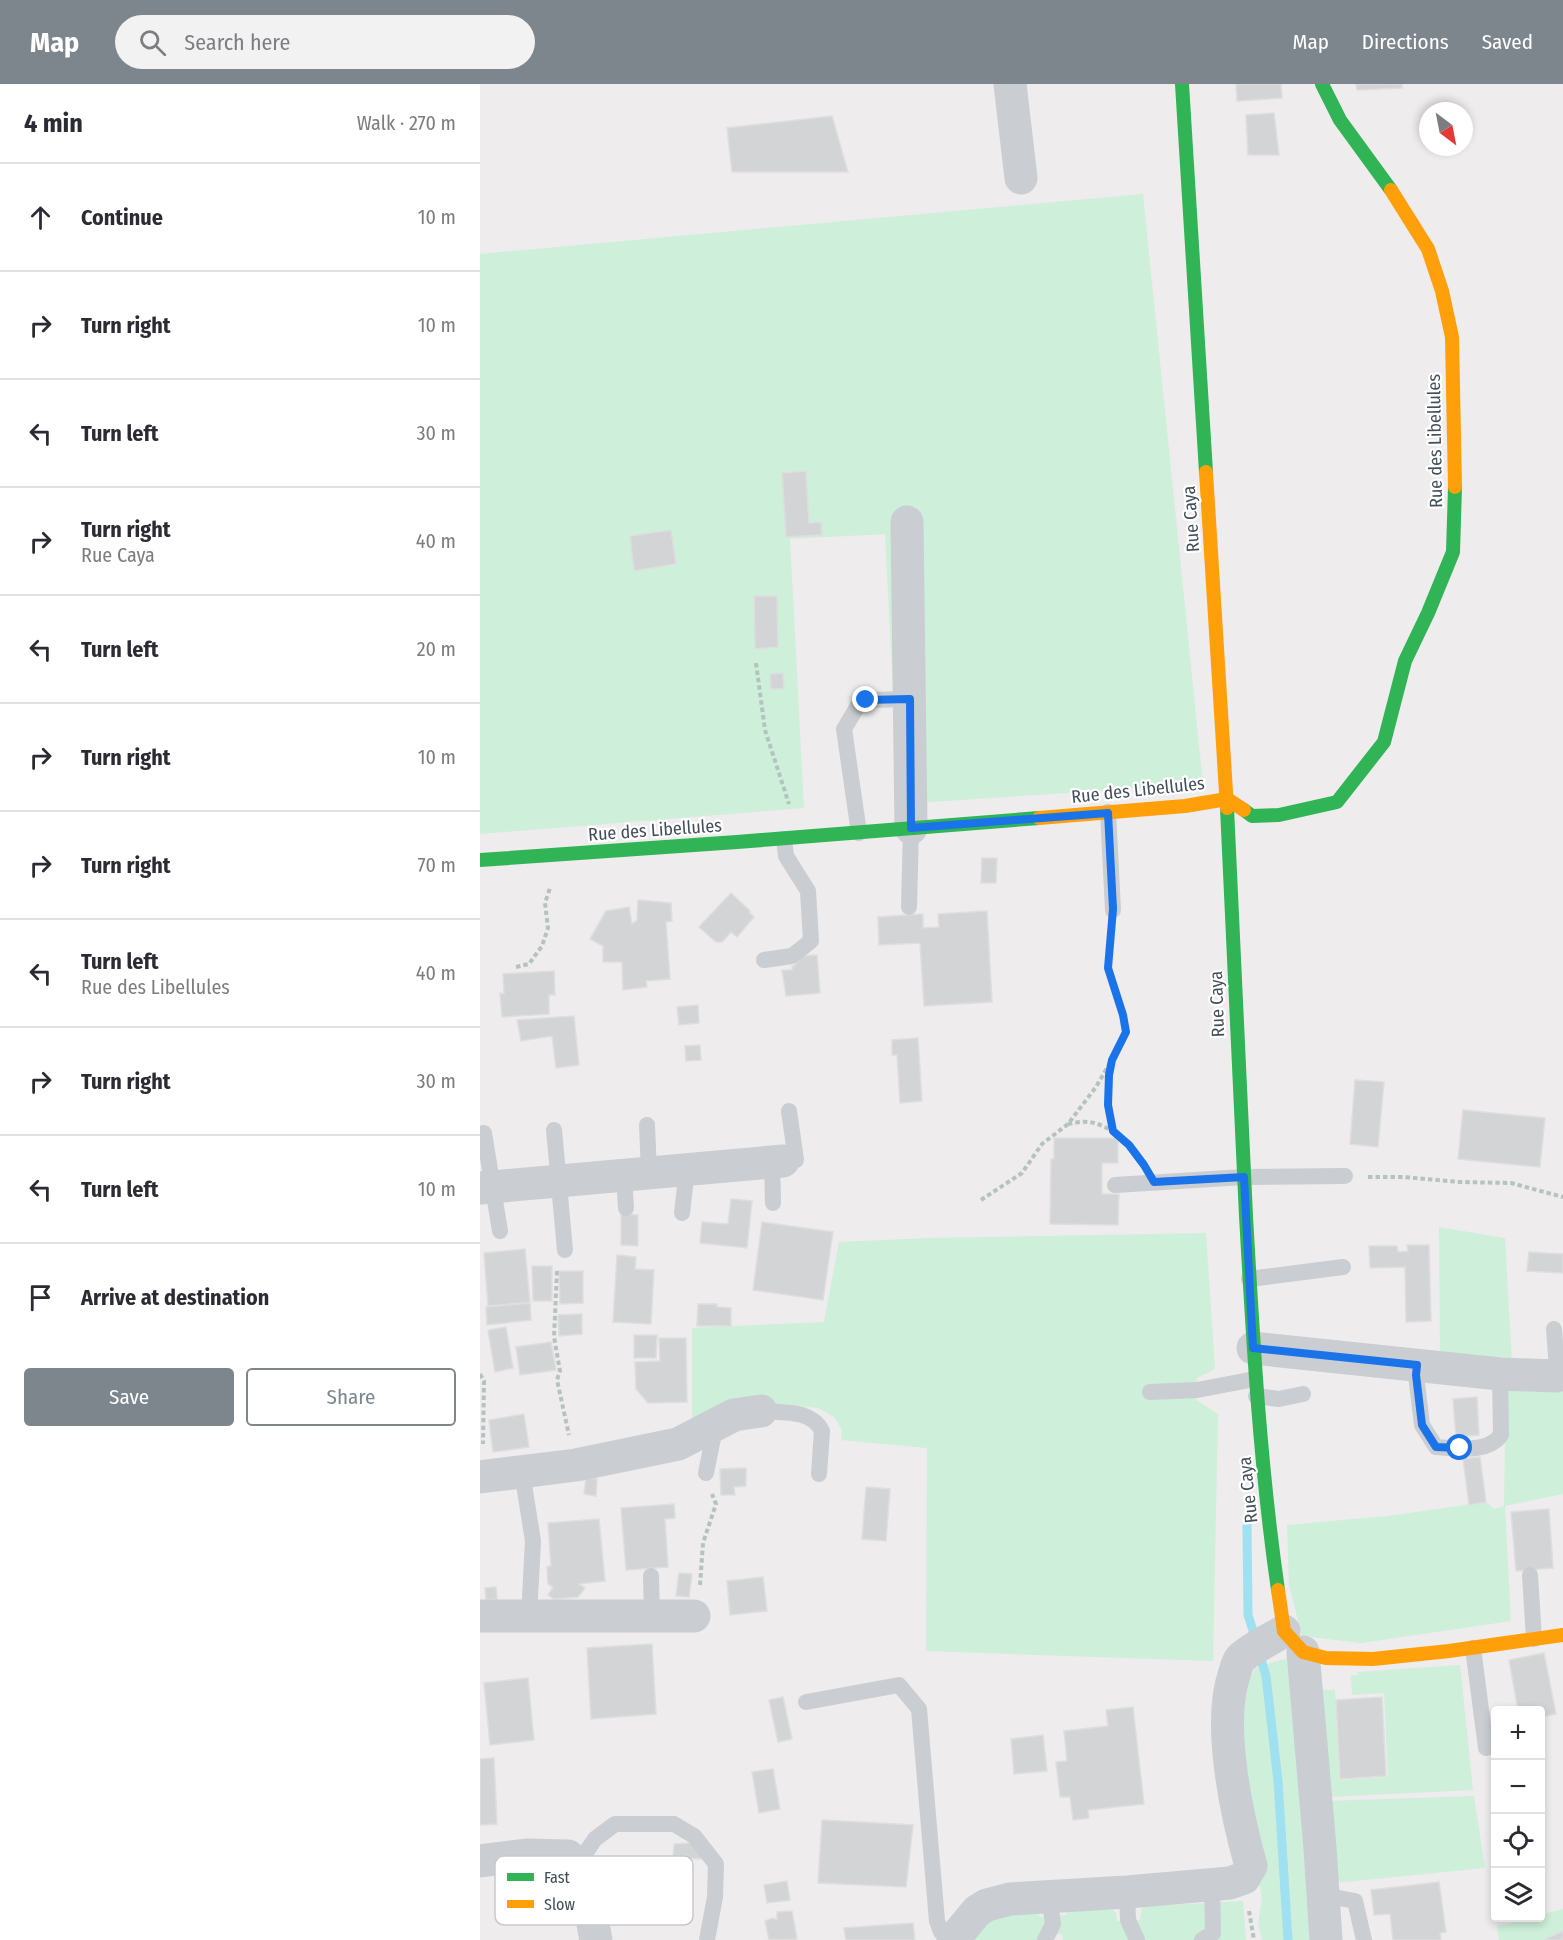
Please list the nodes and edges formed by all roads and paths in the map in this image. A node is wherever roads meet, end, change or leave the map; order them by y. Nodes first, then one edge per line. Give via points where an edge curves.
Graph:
1 (1010, 84) edge
2 (1182, 84) edge
3 (1322, 84) edge
4 (1021, 177) dead end
5 (907, 522) dead end
6 (756, 663) dead end
7 (910, 699) junction
8 (1227, 799) junction
9 (1108, 813) junction
10 (911, 828) junction
11 (859, 833) junction
12 (784, 838) junction
13 (551, 855) junction
14 (480, 860) edge
15 (909, 907) dead end
16 (1113, 909) joint
17 (764, 960) dead end
18 (516, 968) dead end
19 (1112, 1060) junction
20 (789, 1111) dead end
21 (1068, 1124) junction
22 (647, 1125) dead end
23 (554, 1130) dead end
24 (1113, 1131) junction
25 (484, 1133) dead end
26 (777, 1161) junction
27 (687, 1169) junction
28 (637, 1174) junction
29 (1345, 1176) joint
30 (1244, 1177) junction
31 (558, 1180) junction
32 (1154, 1182) junction
33 (1115, 1185) dead end
34 (486, 1187) edge
35 (1563, 1197) edge
36 (981, 1200) dead end
37 (774, 1203) dead end
38 (626, 1208) dead end
39 (682, 1213) dead end
40 (500, 1231) dead end
41 (565, 1250) joint
42 (1343, 1267) dead end
43 (1249, 1279) junction
44 (1554, 1329) dead end
45 (1417, 1365) junction
46 (480, 1374) edge
47 (1255, 1374) junction
48 (1500, 1374) junction
49 (1556, 1376) joint
50 (1150, 1392) dead end
51 (1304, 1394) dead end
52 (761, 1411) joint
53 (710, 1426) junction
54 (576, 1465) junction
55 (522, 1472) junction
56 (706, 1473) joint
57 (819, 1474) dead end
58 (481, 1477) edge
59 (1530, 1575) dead end
60 (651, 1576) dead end
61 (480, 1616) edge
62 (652, 1616) junction
63 (694, 1616) joint
64 (529, 1617) junction
65 (1563, 1635) edge
66 (1534, 1639) junction
67 (1293, 1642) junction
68 (1473, 1648) junction
69 (806, 1702) dead end
70 (1486, 1748) dead end
71 (518, 1856) edge
72 (567, 1856) edge
73 (583, 1856) edge
74 (495, 1859) edge
75 (480, 1861) edge
76 (1212, 1883) junction
77 (1127, 1892) junction
78 (1323, 1895) junction
79 (1049, 1897) junction
80 (593, 1925) edge
81 (596, 1940) edge
82 (707, 1940) edge
83 (952, 1940) edge
84 (1045, 1940) edge
85 (1137, 1940) edge
86 (1202, 1940) edge
87 (1326, 1940) edge
88 (1365, 1940) edge

1 - 4 street
2 - 8 street, Rue Caya
3 - 8 street, Rue des Libellules via 1340,120 1387,183 1428,249 1442,291 1452,337 1453,552 1405,661 1384,742 1337,802 1279,815 1252,816
5 - 7 street
6 - 12 path via 765,730 790,810
7 - 10 street
7 - 11 lane via 866,700 859,704 844,729
8 - 9 street, Rue des Libellules
8 - 30 street, Rue Caya
9 - 10 street, Rue des Libellules
9 - 16 lane
10 - 11 street, Rue des Libellules
10 - 15 lane
11 - 12 street, Rue des Libellules
12 - 13 street, Rue des Libellules
12 - 17 lane via 786,856 808,891 811,941 792,956
13 - 14 street, Rue des Libellules
13 - 18 path via 555,872 545,903 546,935 529,964
16 - 19 path via 1108,968 1126,1032
19 - 21 path
19 - 24 path via 1108,1105
20 - 26 lane via 796,1160
21 - 24 path via 1089,1122
21 - 36 path via 1042,1144 1022,1173
22 - 28 lane
23 - 31 lane
24 - 32 path via 1129,1145
25 - 34 lane
26 - 27 street
26 - 37 lane
27 - 28 street
27 - 39 lane
28 - 31 street
28 - 38 lane
29 - 30 lane
29 - 35 path via 1510,1183
30 - 32 lane
30 - 43 street, Rue Caya
31 - 34 street
31 - 41 lane
32 - 33 lane
34 - 40 lane
41 - 54 path via 557,1264 554,1337 560,1371 557,1380
42 - 43 lane
43 - 47 street, Rue Caya
44 - 49 lane
45 - 47 street
45 - 48 street
45 - 48 lane via 1422,1425 1436,1447 1479,1448 1496,1441 1501,1435
46 - 58 path via 484,1381
47 - 50 lane via 1197,1390
47 - 51 lane via 1279,1399
47 - 67 street, Rue Caya via 1268,1513
48 - 49 street
52 - 53 street via 734,1414
52 - 57 lane via 801,1414 813,1419 822,1431
53 - 54 street via 678,1444
53 - 56 lane via 714,1433
54 - 55 street
55 - 58 street
55 - 64 lane via 533,1541
56 - 63 path via 716,1504 703,1543
59 - 66 lane
60 - 62 lane
61 - 64 street
62 - 63 street
62 - 64 street
65 - 66 street
66 - 68 street
67 - 68 street via 1326,1658 1373,1659
67 - 76 street via 1240,1659 1230,1687 1230,1764 1239,1826 1251,1866 1244,1878
67 - 78 street
68 - 70 lane
69 - 83 lane via 899,1685 919,1709 937,1921 941,1932
71 - 72 street
73 - 82 lane via 595,1839 615,1824 674,1824 694,1836 716,1864
74 - 75 street
76 - 77 street
76 - 86 lane via 1213,1933
77 - 79 street
77 - 85 lane via 1128,1920
78 - 87 street
78 - 88 lane via 1355,1901
79 - 83 street via 1010,1899 987,1905
79 - 84 lane via 1053,1924
80 - 81 street

